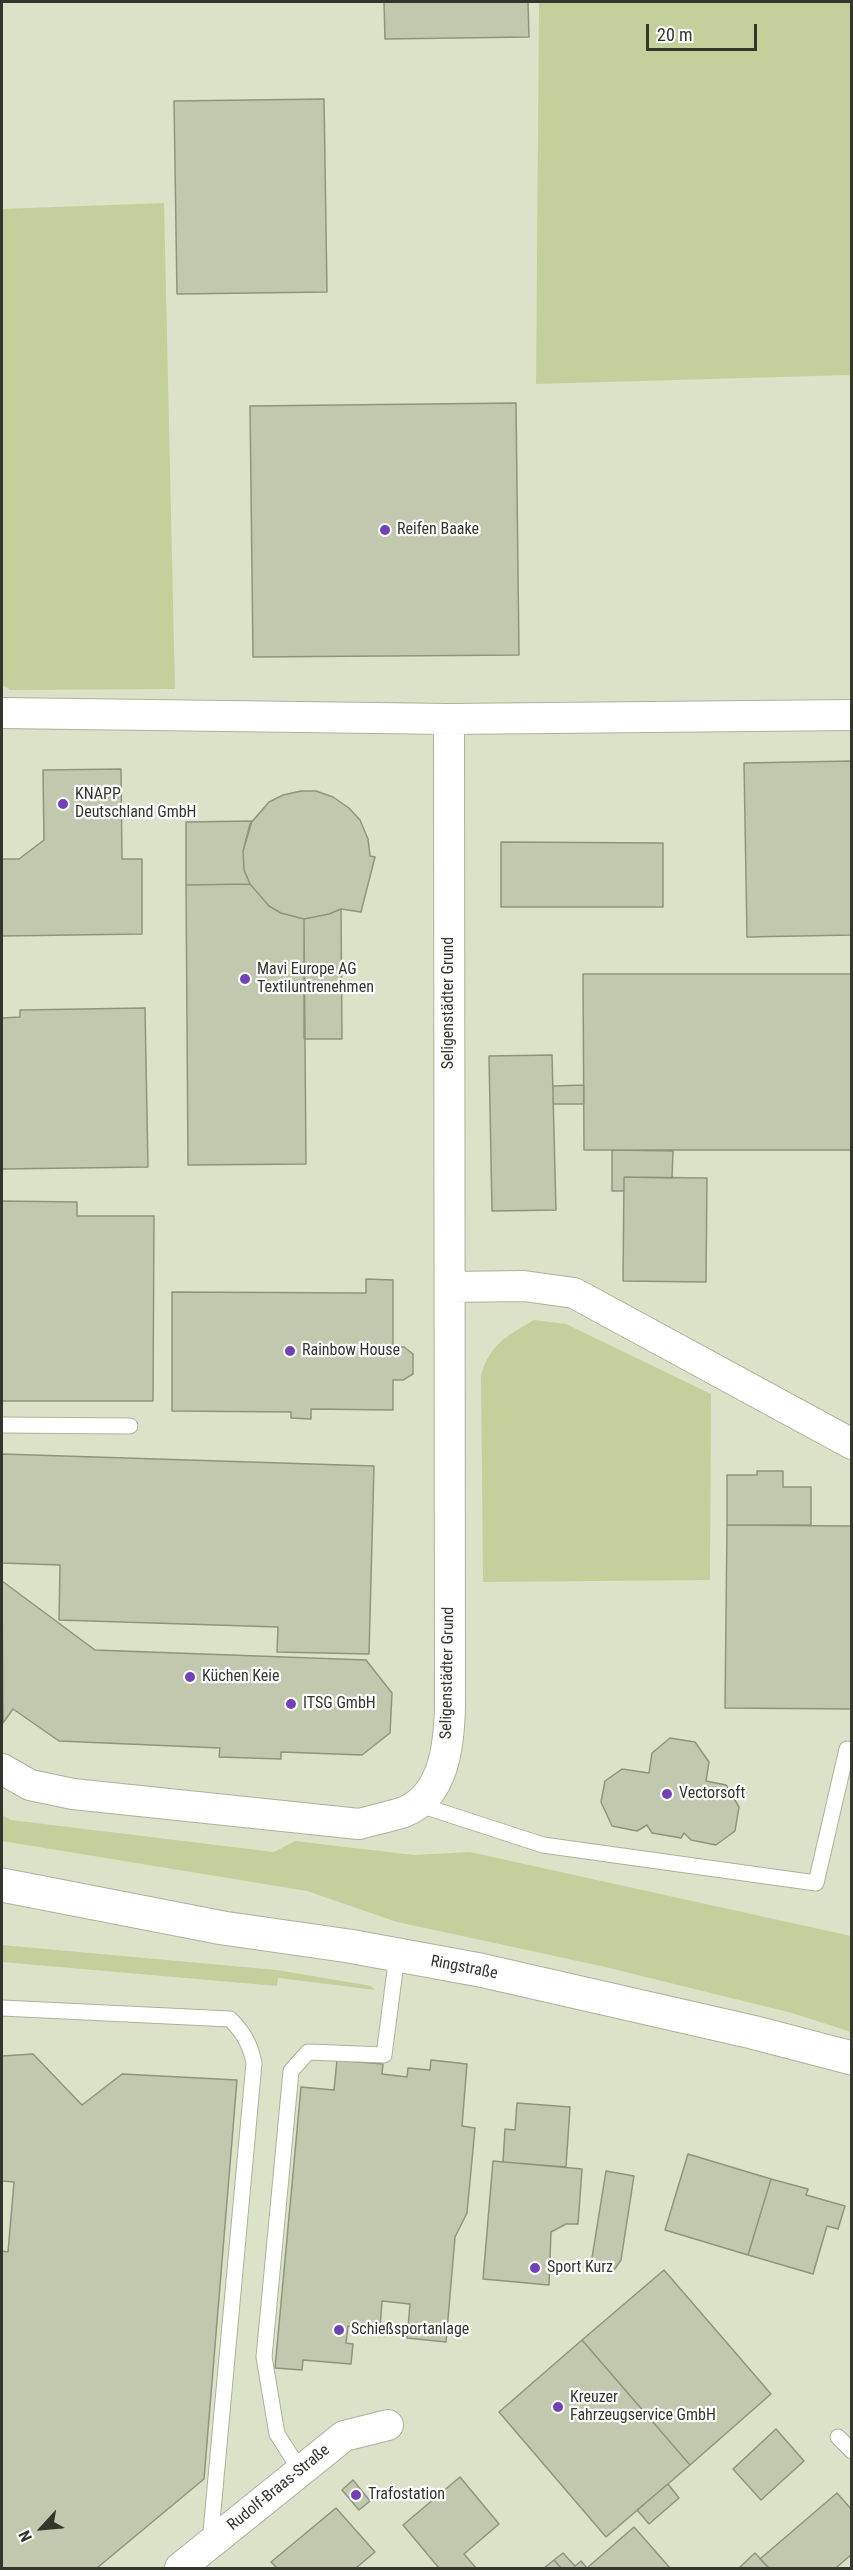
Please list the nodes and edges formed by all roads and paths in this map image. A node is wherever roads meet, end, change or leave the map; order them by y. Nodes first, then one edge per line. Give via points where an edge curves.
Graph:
1 (2, 713) edge
2 (852, 715) edge
3 (449, 718) junction
4 (450, 1287) junction
5 (2, 1425) edge
6 (130, 1426) dead end
7 (852, 1444) edge
8 (847, 1749) dead end
9 (2, 1769) edge
10 (417, 1804) junction
11 (2, 1885) edge
12 (71, 1900) junction
13 (2, 1902) edge
14 (396, 1955) junction
15 (2, 2007) edge
16 (852, 2058) edge
17 (388, 2425) dead end
18 (838, 2437) dead end
19 (852, 2451) edge
20 (300, 2470) junction
21 (210, 2543) junction
22 (180, 2568) edge

1 - 3 street
2 - 3 street
3 - 4 street, Seligenstädter Grund
4 - 7 street via 547,1287 574,1293
4 - 10 street, Seligenstädter Grund via 449,1738 442,1767
5 - 6 lane
8 - 10 lane via 816,1883 543,1845
9 - 10 street, Seligenstädter Grund via 30,1785 73,1794 358,1824
11 - 12 main road, Ringstraße
12 - 13 main road, Ringstraße
12 - 14 main road, Ringstraße
14 - 16 main road, Ringstraße via 608,1998
14 - 20 lane via 384,2055 308,2052 291,2071 264,2357 278,2434
15 - 21 lane via 230,2019 250,2047 254,2063
17 - 20 street, Rudolf-Braas-Straße via 344,2436
18 - 19 lane
20 - 21 street, Rudolf-Braas-Straße
21 - 22 street, Rudolf-Braas-Straße

